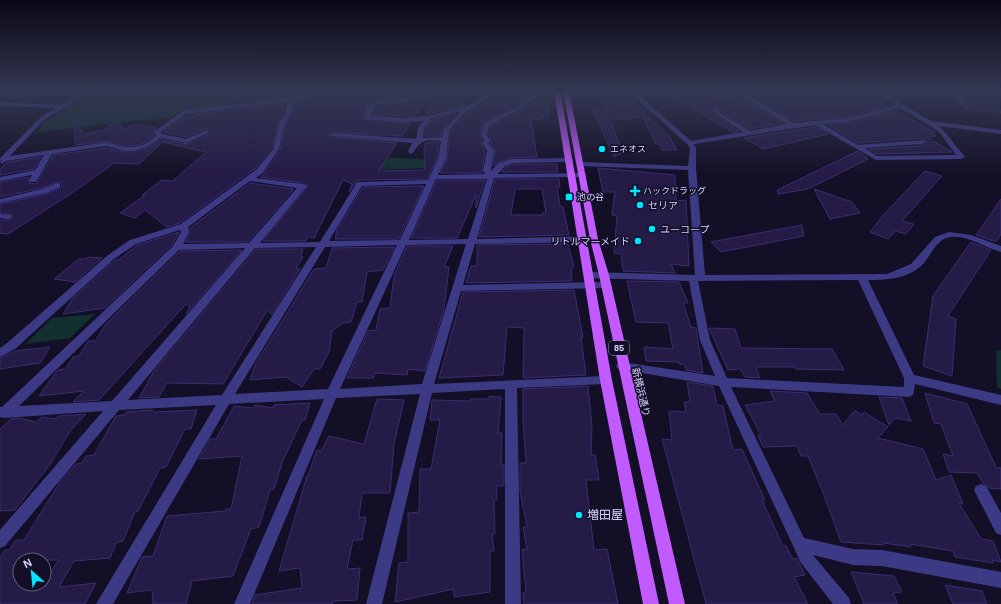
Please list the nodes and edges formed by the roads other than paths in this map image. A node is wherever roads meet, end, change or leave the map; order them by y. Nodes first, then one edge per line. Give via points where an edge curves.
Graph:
1 (42, 119) edge
2 (174, 119) edge
3 (284, 119) edge
4 (382, 119) edge
5 (423, 119) edge
6 (425, 119) edge
7 (456, 119) edge
8 (497, 119) edge
9 (562, 119) edge
10 (572, 119) edge
11 (662, 119) edge
12 (728, 119) edge
13 (783, 119) edge
14 (851, 119) edge
15 (924, 119) edge
16 (815, 122) junction
17 (932, 124) junction
18 (792, 125) junction
19 (206, 132) dead end
20 (1001, 132) edge
21 (749, 133) junction
22 (333, 135) dead end
23 (160, 136) junction
24 (446, 139) junction
25 (418, 140) junction
26 (922, 142) dead end
27 (690, 143) junction
28 (856, 147) junction
29 (48, 152) junction
30 (411, 152) dead end
31 (570, 160) junction
32 (2, 161) edge
33 (581, 164) junction
34 (692, 168) junction
35 (38, 172) junction
36 (577, 176) junction
37 (491, 177) junction
38 (0, 178) edge
39 (33, 180) dead end
40 (249, 180) junction
41 (432, 180) junction
42 (57, 185) dead end
43 (0, 201) edge
44 (184, 226) junction
45 (582, 239) junction
46 (594, 239) junction
47 (471, 242) junction
48 (404, 243) junction
49 (323, 244) junction
50 (252, 246) junction
51 (177, 247) junction
52 (1001, 249) edge
53 (697, 278) junction
54 (862, 278) junction
55 (589, 280) junction
56 (605, 280) junction
57 (457, 288) junction
58 (0, 353) edge
59 (622, 366) junction
60 (910, 378) junction
61 (606, 380) junction
62 (723, 382) junction
63 (511, 384) junction
64 (427, 388) junction
65 (332, 394) junction
66 (226, 399) junction
67 (1001, 400) edge
68 (117, 405) junction
69 (2, 414) edge
70 (981, 490) dead end
71 (1001, 528) edge
72 (0, 541) edge
73 (799, 544) junction
74 (1001, 580) edge
75 (837, 600) edge
76 (104, 604) edge
77 (242, 604) edge
78 (374, 604) edge
79 (513, 604) edge
80 (651, 604) edge
81 (677, 604) edge

1 - 32 street
2 - 23 street via 157,132
3 - 40 street via 276,149 266,166
4 - 5 street
6 - 25 street via 428,121 421,128
7 - 24 street via 446,130
8 - 37 street via 486,125 484,135 485,144 491,150 487,171
9 - 31 main road, 新横浜通り / 85
10 - 33 main road, 新横浜通り / 85
11 - 27 street
12 - 21 street
13 - 18 street
14 - 16 street
15 - 17 street
16 - 18 street
16 - 28 street
17 - 20 street
17 - 28 street via 942,132 961,157 876,158
18 - 21 street
19 - 23 street via 187,142
21 - 27 street
22 - 25 street
23 - 29 street via 147,145 134,149 107,144
24 - 25 street
24 - 41 street via 442,159
25 - 30 street via 412,145
26 - 28 street
27 - 34 street via 693,148
29 - 32 street
29 - 35 street
31 - 36 main road, 新横浜通り / 85
31 - 37 street via 512,161 502,165
33 - 34 street
33 - 36 main road, 新横浜通り / 85
34 - 53 street
35 - 38 street
35 - 39 street
36 - 37 street
36 - 45 main road, 新横浜通り / 85
36 - 46 main road, 新横浜通り / 85
37 - 41 street
37 - 47 street
40 - 44 street
40 - 50 street via 302,186
41 - 48 street
41 - 49 street via 360,184
42 - 43 street via 44,191
44 - 51 street via 185,232
44 - 58 street via 133,242 111,257
45 - 46 street
45 - 47 street
45 - 55 main road, 新横浜通り / 85
46 - 56 main road, 新横浜通り / 85
47 - 48 street
47 - 57 street
48 - 49 street
48 - 65 street
49 - 50 street
49 - 66 street
50 - 51 street
50 - 68 street
51 - 69 street
52 - 54 street via 964,235 945,235 939,237 917,264 907,270 887,277
53 - 54 street
53 - 56 street
53 - 62 street via 705,340
54 - 60 street
55 - 56 street
55 - 57 street
55 - 61 main road, 新横浜通り / 85
56 - 59 main road, 新横浜通り / 85
57 - 64 street
59 - 62 street
59 - 81 main road, 新横浜通り / 85
60 - 62 street via 909,392
60 - 67 street
61 - 63 street
61 - 80 main road, 新横浜通り / 85
62 - 73 street
63 - 64 street
63 - 79 street
64 - 65 street
64 - 78 street
65 - 66 street
65 - 77 street
66 - 68 street
66 - 76 street
68 - 69 street
68 - 72 street
70 - 71 street
73 - 74 street via 853,557 882,558
73 - 75 street via 806,558

